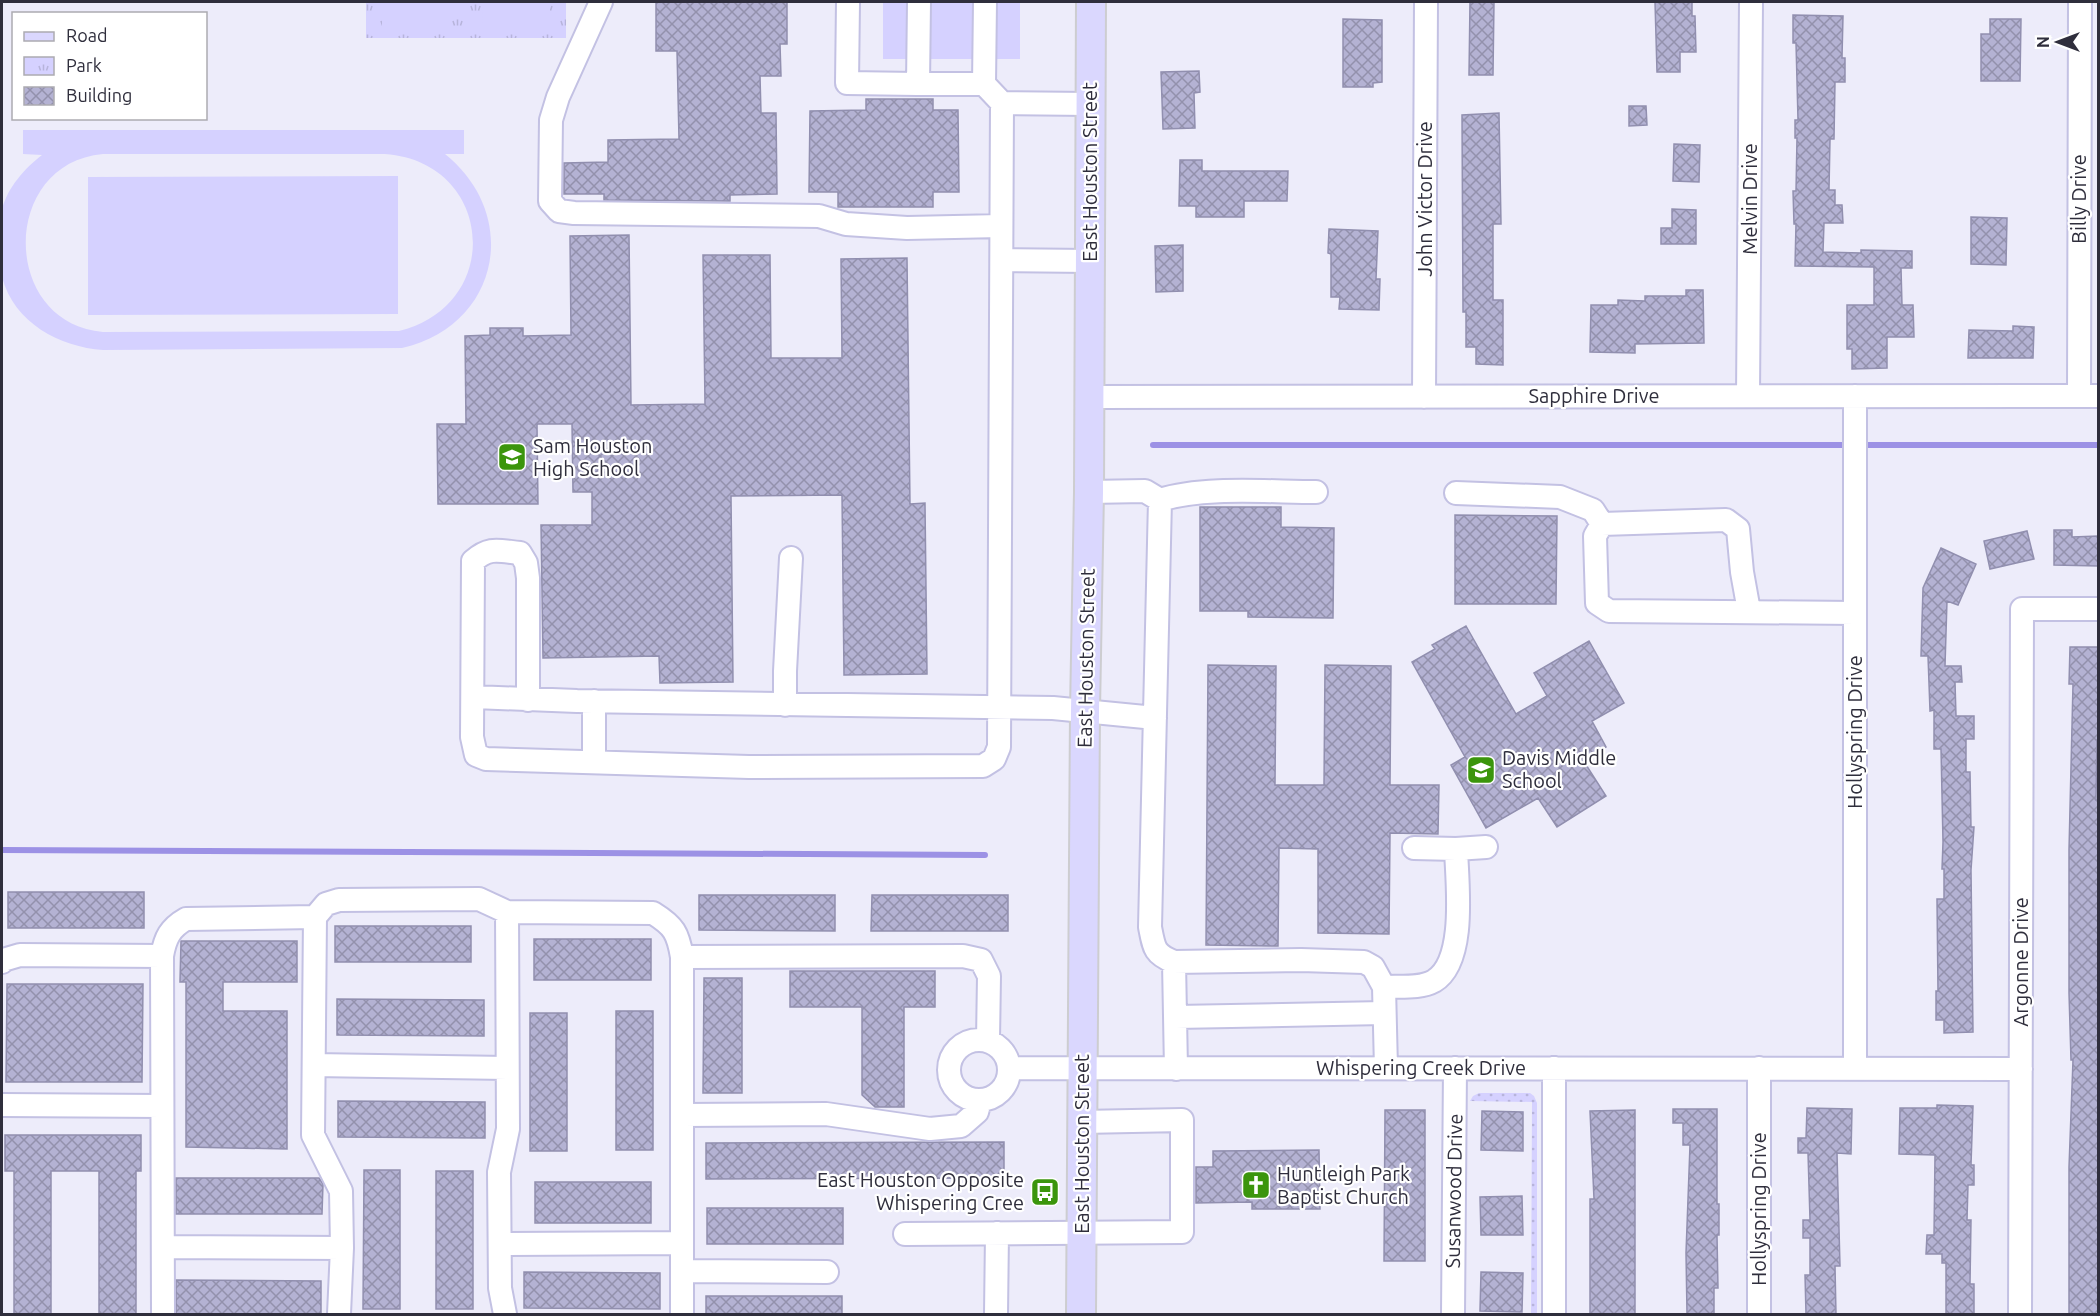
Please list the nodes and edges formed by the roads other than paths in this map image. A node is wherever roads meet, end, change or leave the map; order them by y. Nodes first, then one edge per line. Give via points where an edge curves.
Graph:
1 (601, 2) edge
2 (848, 2) edge
3 (919, 2) edge
4 (985, 2) edge
5 (1091, 2) edge
6 (1426, 2) edge
7 (1751, 2) edge
8 (2080, 2) edge
9 (918, 84) junction
10 (984, 84) junction
11 (1002, 103) junction
12 (1090, 104) junction
13 (1001, 226) junction
14 (1002, 260) junction
15 (1090, 261) junction
16 (1748, 396) junction
17 (1855, 396) junction
18 (2089, 396) edge
19 (1089, 397) junction
20 (1424, 397) junction
21 (1089, 492) junction
22 (1316, 492) dead end
23 (1456, 494) dead end
24 (1160, 500) junction
25 (1602, 524) junction
26 (791, 558) dead end
27 (2098, 609) edge
28 (1749, 611) junction
29 (1855, 613) junction
30 (474, 698) junction
31 (528, 700) junction
32 (594, 701) junction
33 (785, 705) junction
34 (999, 708) junction
35 (1085, 710) junction
36 (1155, 718) junction
37 (594, 761) junction
38 (1486, 847) dead end
39 (1414, 848) dead end
40 (1456, 849) junction
41 (507, 912) junction
42 (315, 917) junction
43 (162, 956) junction
44 (682, 957) junction
45 (2, 962) edge
46 (1174, 962) junction
47 (1384, 987) junction
48 (1384, 1013) junction
49 (1176, 1017) junction
50 (988, 1040) junction
51 (314, 1065) junction
52 (507, 1068) junction
53 (1010, 1068) junction
54 (1386, 1068) junction
55 (1455, 1068) junction
56 (1554, 1068) junction
57 (1759, 1068) junction
58 (1855, 1068) junction
59 (1176, 1069) junction
60 (2021, 1069) junction
61 (1082, 1070) junction
62 (2, 1105) edge
63 (162, 1106) junction
64 (979, 1107) junction
65 (682, 1115) junction
66 (1082, 1122) junction
67 (997, 1233) junction
68 (1081, 1233) junction
69 (905, 1234) dead end
70 (682, 1243) junction
71 (500, 1244) junction
72 (163, 1246) junction
73 (342, 1248) junction
74 (682, 1270) junction
75 (827, 1272) dead end
76 (163, 1314) edge
77 (339, 1314) edge
78 (505, 1314) edge
79 (682, 1314) edge
80 (996, 1314) edge
81 (1081, 1314) edge
82 (1453, 1314) edge
83 (1554, 1314) edge
84 (1759, 1314) edge
85 (2020, 1314) edge

1 - 13 street via 551,120 550,201 559,211 819,216 846,224 908,228
2 - 9 street via 847,83
3 - 9 street
4 - 10 street
5 - 12 main road, East Houston Street
6 - 20 street, John Victor Drive
7 - 16 street, Melvin Drive
8 - 18 street, Billy Drive
9 - 10 street
10 - 11 street
11 - 12 street
11 - 13 street
12 - 15 main road, East Houston Street
13 - 14 street
14 - 15 street
14 - 34 street
15 - 19 main road, East Houston Street
16 - 17 street, Sapphire Drive
16 - 20 street, Sapphire Drive
17 - 18 street, Sapphire Drive
17 - 29 street, Hollyspring Drive
19 - 20 street, Sapphire Drive
19 - 21 main road, East Houston Street
21 - 24 street via 1145,491
21 - 35 main road, East Houston Street
22 - 24 street via 1185,494
23 - 25 street via 1560,497 1593,510
24 - 36 street
25 - 28 street via 1726,520 1738,529
25 - 28 street via 1595,536 1597,603 1609,611
26 - 33 street
27 - 60 street, Argonne Drive via 2022,609
28 - 29 street
29 - 58 street, Hollyspring Drive
30 - 31 street
30 - 31 street via 473,561 484,552 498,550 520,553 526,563
30 - 37 street via 472,737 476,754 486,759
31 - 32 street
32 - 33 street
32 - 37 street
33 - 34 street
34 - 35 street
34 - 37 street via 999,747 994,759 983,766 749,767
35 - 36 street
35 - 61 main road, East Houston Street
36 - 46 street via 1150,927 1154,948
38 - 40 street
39 - 40 street
40 - 47 street via 1458,927 1447,968 1432,982
41 - 42 street via 479,899 339,900 326,904
41 - 44 street via 653,913 669,922 679,938
41 - 52 street
42 - 43 street via 186,919 165,938
42 - 51 street
43 - 45 street via 20,955
43 - 63 street
44 - 50 street via 963,956 981,960 989,976
44 - 65 street
46 - 47 street via 1364,962 1373,968
46 - 49 street
47 - 48 street
48 - 49 street
48 - 54 street
49 - 59 street
50 - 53 street via 1001,1049
50 - 64 street via 961,1046 950,1064 953,1085
51 - 52 street
51 - 73 street via 313,1135 341,1191
52 - 71 street via 508,1129 499,1172
53 - 61 street, Whispering Creek Drive
53 - 64 street via 1005,1087
54 - 55 street, Whispering Creek Drive
54 - 59 street, Whispering Creek Drive
55 - 56 street, Whispering Creek Drive
55 - 82 street, Susanwood Drive
56 - 57 street, Whispering Creek Drive
56 - 83 street
57 - 58 street, Whispering Creek Drive
57 - 84 street, Hollyspring Drive
58 - 60 street
59 - 61 street, Whispering Creek Drive
60 - 85 street, Argonne Drive
61 - 66 main road, East Houston Street
62 - 63 street
63 - 72 street
64 - 65 street via 960,1126 930,1129 826,1114
65 - 70 street
66 - 68 main road, East Houston Street
66 - 68 street via 1182,1120 1182,1232
67 - 68 street
67 - 69 street
67 - 80 street
68 - 81 main road, East Houston Street
70 - 71 street
70 - 74 street
71 - 78 street via 500,1288
72 - 73 street
72 - 76 street
73 - 77 street
74 - 75 street
74 - 79 street

